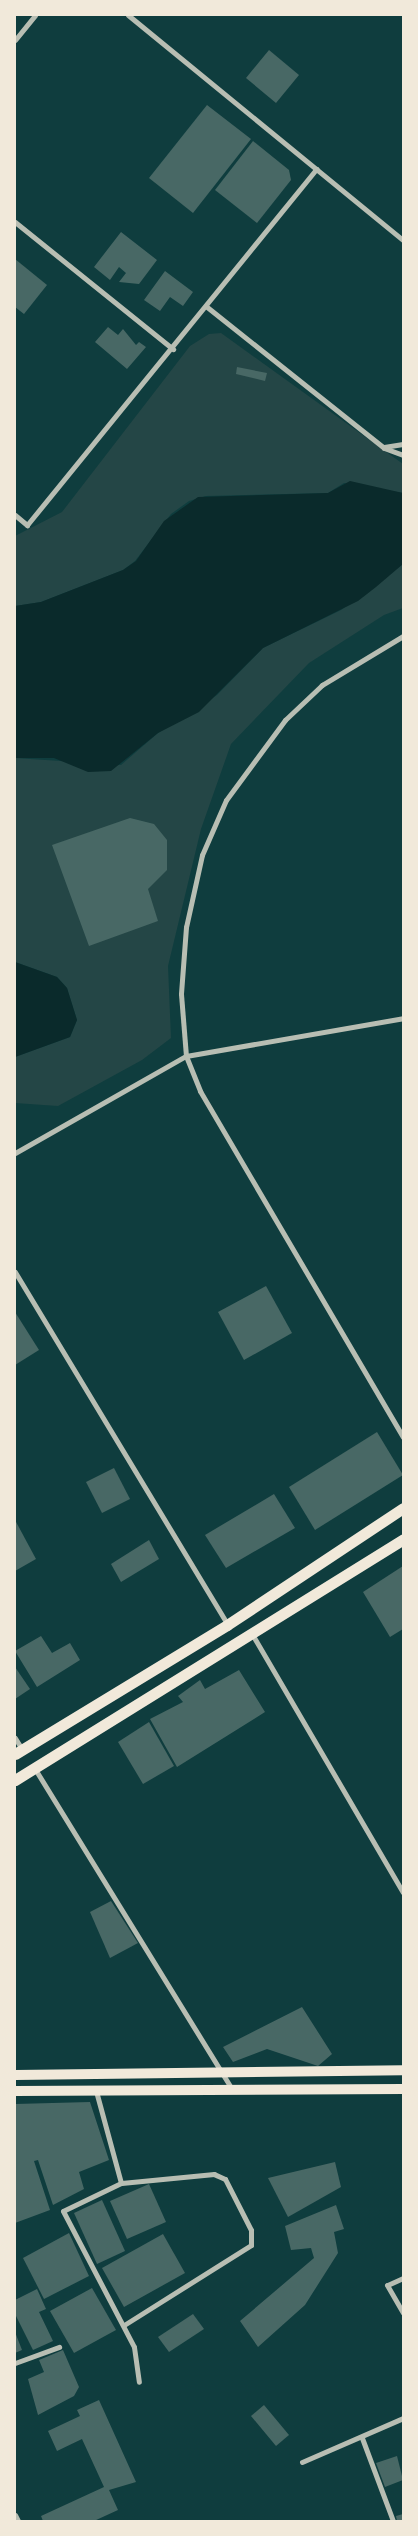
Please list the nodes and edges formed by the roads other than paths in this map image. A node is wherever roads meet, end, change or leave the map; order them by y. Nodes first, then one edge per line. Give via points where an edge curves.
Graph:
1 (35, 15) edge
2 (128, 15) edge
3 (15, 40) edge
4 (316, 169) junction
5 (15, 222) edge
6 (403, 240) edge
7 (207, 307) junction
8 (173, 349) junction
9 (403, 444) edge
10 (384, 448) junction
11 (403, 455) edge
12 (15, 515) edge
13 (403, 636) edge
14 (403, 1018) edge
15 (186, 1056) junction
16 (15, 1153) edge
17 (15, 1272) edge
18 (403, 1437) edge
19 (403, 1508) edge
20 (403, 1538) edge
21 (227, 1625) junction
22 (252, 1633) junction
23 (15, 1738) edge
24 (18, 1752) edge
25 (34, 1768) junction
26 (15, 1780) edge
27 (403, 1892) edge
28 (220, 2070) junction
29 (403, 2070) edge
30 (15, 2075) edge
31 (403, 2089) edge
32 (15, 2090) edge
33 (233, 2090) junction
34 (96, 2092) junction
35 (121, 2183) junction
36 (403, 2278) edge
37 (403, 2313) edge
38 (124, 2325) junction
39 (59, 2347) dead end
40 (15, 2364) edge
41 (139, 2382) dead end
42 (403, 2418) edge
43 (362, 2438) junction
44 (302, 2462) dead end
45 (15, 2515) edge
46 (18, 2521) edge
47 (393, 2521) edge

1 - 3 street
2 - 4 street
4 - 6 street
4 - 7 street
5 - 8 street
7 - 8 street
7 - 10 street
8 - 12 street via 27,525
9 - 10 street
10 - 11 street
13 - 15 street via 322,685 285,720 226,800 202,856 186,927 181,994
14 - 15 street
15 - 16 street
15 - 18 street via 224,1134
17 - 21 street
19 - 21 highway
20 - 22 highway
21 - 24 highway
22 - 25 highway
22 - 27 street
23 - 24 street
25 - 26 highway
25 - 28 street
28 - 29 main road
28 - 30 main road
28 - 33 street
31 - 33 main road
32 - 34 main road
33 - 34 main road
34 - 35 street
35 - 38 street via 66,2208 63,2216
35 - 38 street via 220,2176 252,2237 251,2245
36 - 37 street via 387,2286
38 - 41 street via 134,2347
39 - 40 street
42 - 43 street
43 - 44 street
43 - 47 street
45 - 46 street

